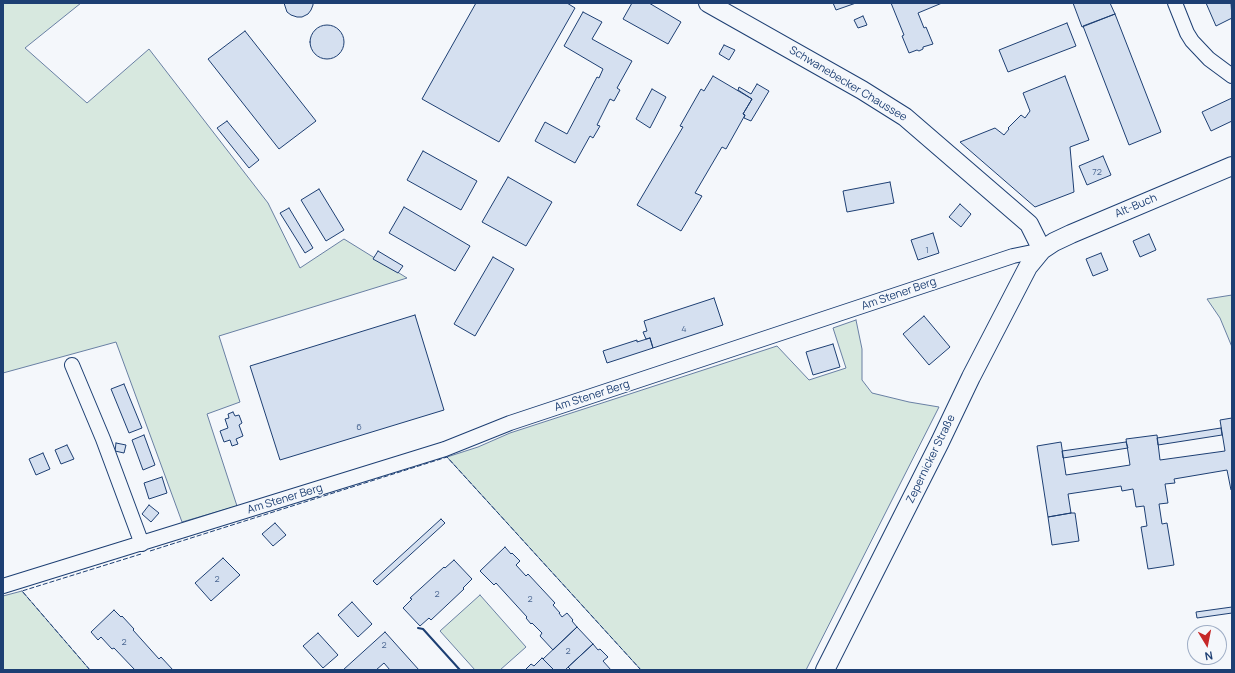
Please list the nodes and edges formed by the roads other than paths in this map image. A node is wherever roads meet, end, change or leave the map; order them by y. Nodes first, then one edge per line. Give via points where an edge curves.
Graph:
1 (708, 3) edge
2 (1175, 3) edge
3 (1232, 76) edge
4 (1232, 166) edge
5 (1042, 250) junction
6 (72, 365) dead end
7 (142, 544) junction
8 (3, 586) edge
9 (825, 670) edge

1 - 5 main road, Schwanebecker Chaussee via 905,117 1029,224
2 - 3 street via 1192,41 1209,59
4 - 5 main road, Alt-Buch via 1071,234
5 - 7 street, Am Stener Berg via 1013,256 525,418 445,449
5 - 9 main road, Zepernicker Straße via 1021,279
6 - 7 street
7 - 8 street, Am Stener Berg

